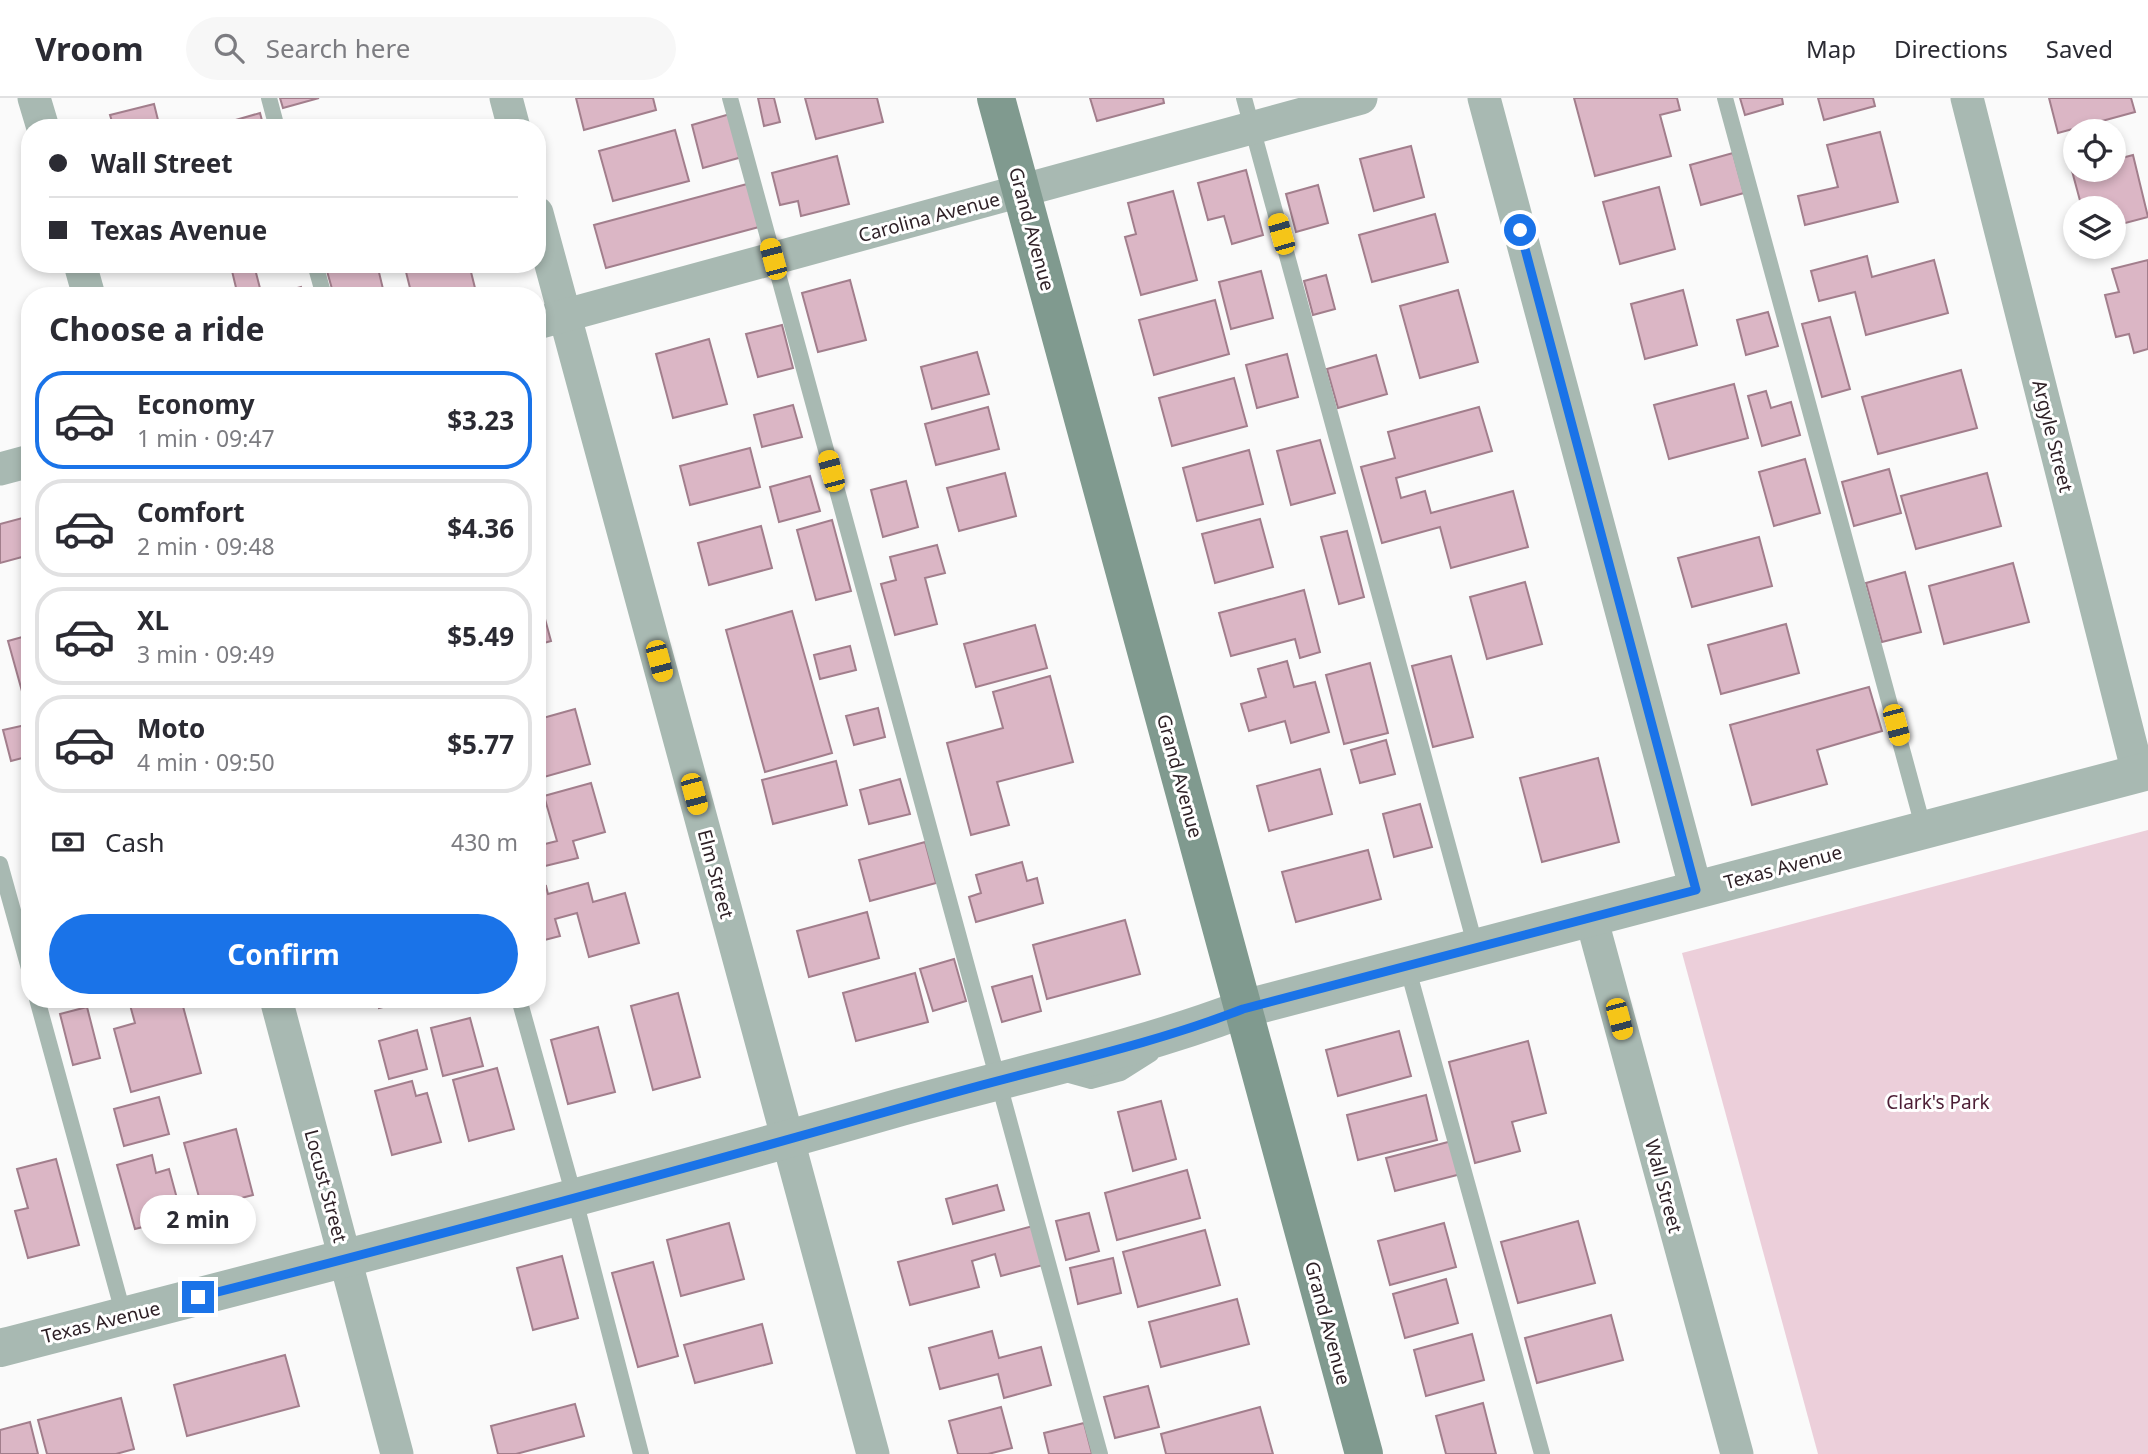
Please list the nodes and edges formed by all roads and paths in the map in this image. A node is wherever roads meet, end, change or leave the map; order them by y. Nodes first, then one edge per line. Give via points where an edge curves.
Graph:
1 (34, 98) edge
2 (269, 98) edge
3 (506, 98) edge
4 (730, 98) edge
5 (996, 98) edge
6 (1360, 98) edge
7 (1484, 98) edge
8 (1725, 98) edge
9 (1967, 98) edge
10 (1248, 113) edge
11 (40, 119) edge
12 (275, 119) edge
13 (512, 119) edge
14 (1022, 192) junction
15 (773, 259) junction
16 (545, 273) edge
17 (551, 319) edge
18 (21, 463) edge
19 (0, 469) edge
20 (2143, 772) edge
21 (1924, 830) junction
22 (0, 864) edge
23 (1696, 890) junction
24 (1591, 917) junction
25 (21, 940) edge
26 (1476, 948) junction
27 (1407, 966) junction
28 (39, 1008) edge
29 (278, 1008) edge
30 (523, 1008) edge
31 (1243, 1009) junction
32 (997, 1080) junction
33 (788, 1140) junction
34 (575, 1196) junction
35 (345, 1259) junction
36 (124, 1316) junction
37 (0, 1348) edge
38 (397, 1454) edge
39 (641, 1454) edge
40 (873, 1454) edge
41 (1100, 1454) edge
42 (1364, 1454) edge
43 (1542, 1454) edge
44 (1737, 1454) edge

1 - 11 street
2 - 12 lane
3 - 13 street
4 - 15 lane
5 - 14 main road, Grand Avenue
6 - 10 street, Carolina Avenue
7 - 23 street
8 - 21 lane
9 - 20 street, Argyle Street
10 - 14 street, Carolina Avenue
10 - 26 lane
14 - 15 street, Carolina Avenue
14 - 31 main road, Grand Avenue
15 - 17 street, Carolina Avenue
15 - 32 lane
16 - 17 street, Elm Street
17 - 33 street, Elm Street
18 - 19 street
20 - 21 street, Texas Avenue
21 - 23 street, Texas Avenue
22 - 25 lane
23 - 24 street, Texas Avenue
24 - 26 street, Texas Avenue
24 - 44 street, Wall Street
26 - 27 street, Texas Avenue
27 - 31 street, Texas Avenue
27 - 43 lane
28 - 36 lane
29 - 35 street, Locust Street
30 - 34 lane
31 - 32 street, Texas Avenue via 1188,1030
31 - 42 main road, Grand Avenue
32 - 33 street, Texas Avenue
32 - 41 lane
33 - 34 street, Texas Avenue
33 - 40 street, Elm Street
34 - 35 street, Texas Avenue
34 - 39 lane
35 - 36 street, Texas Avenue
35 - 38 street, Locust Street
36 - 37 street, Texas Avenue

